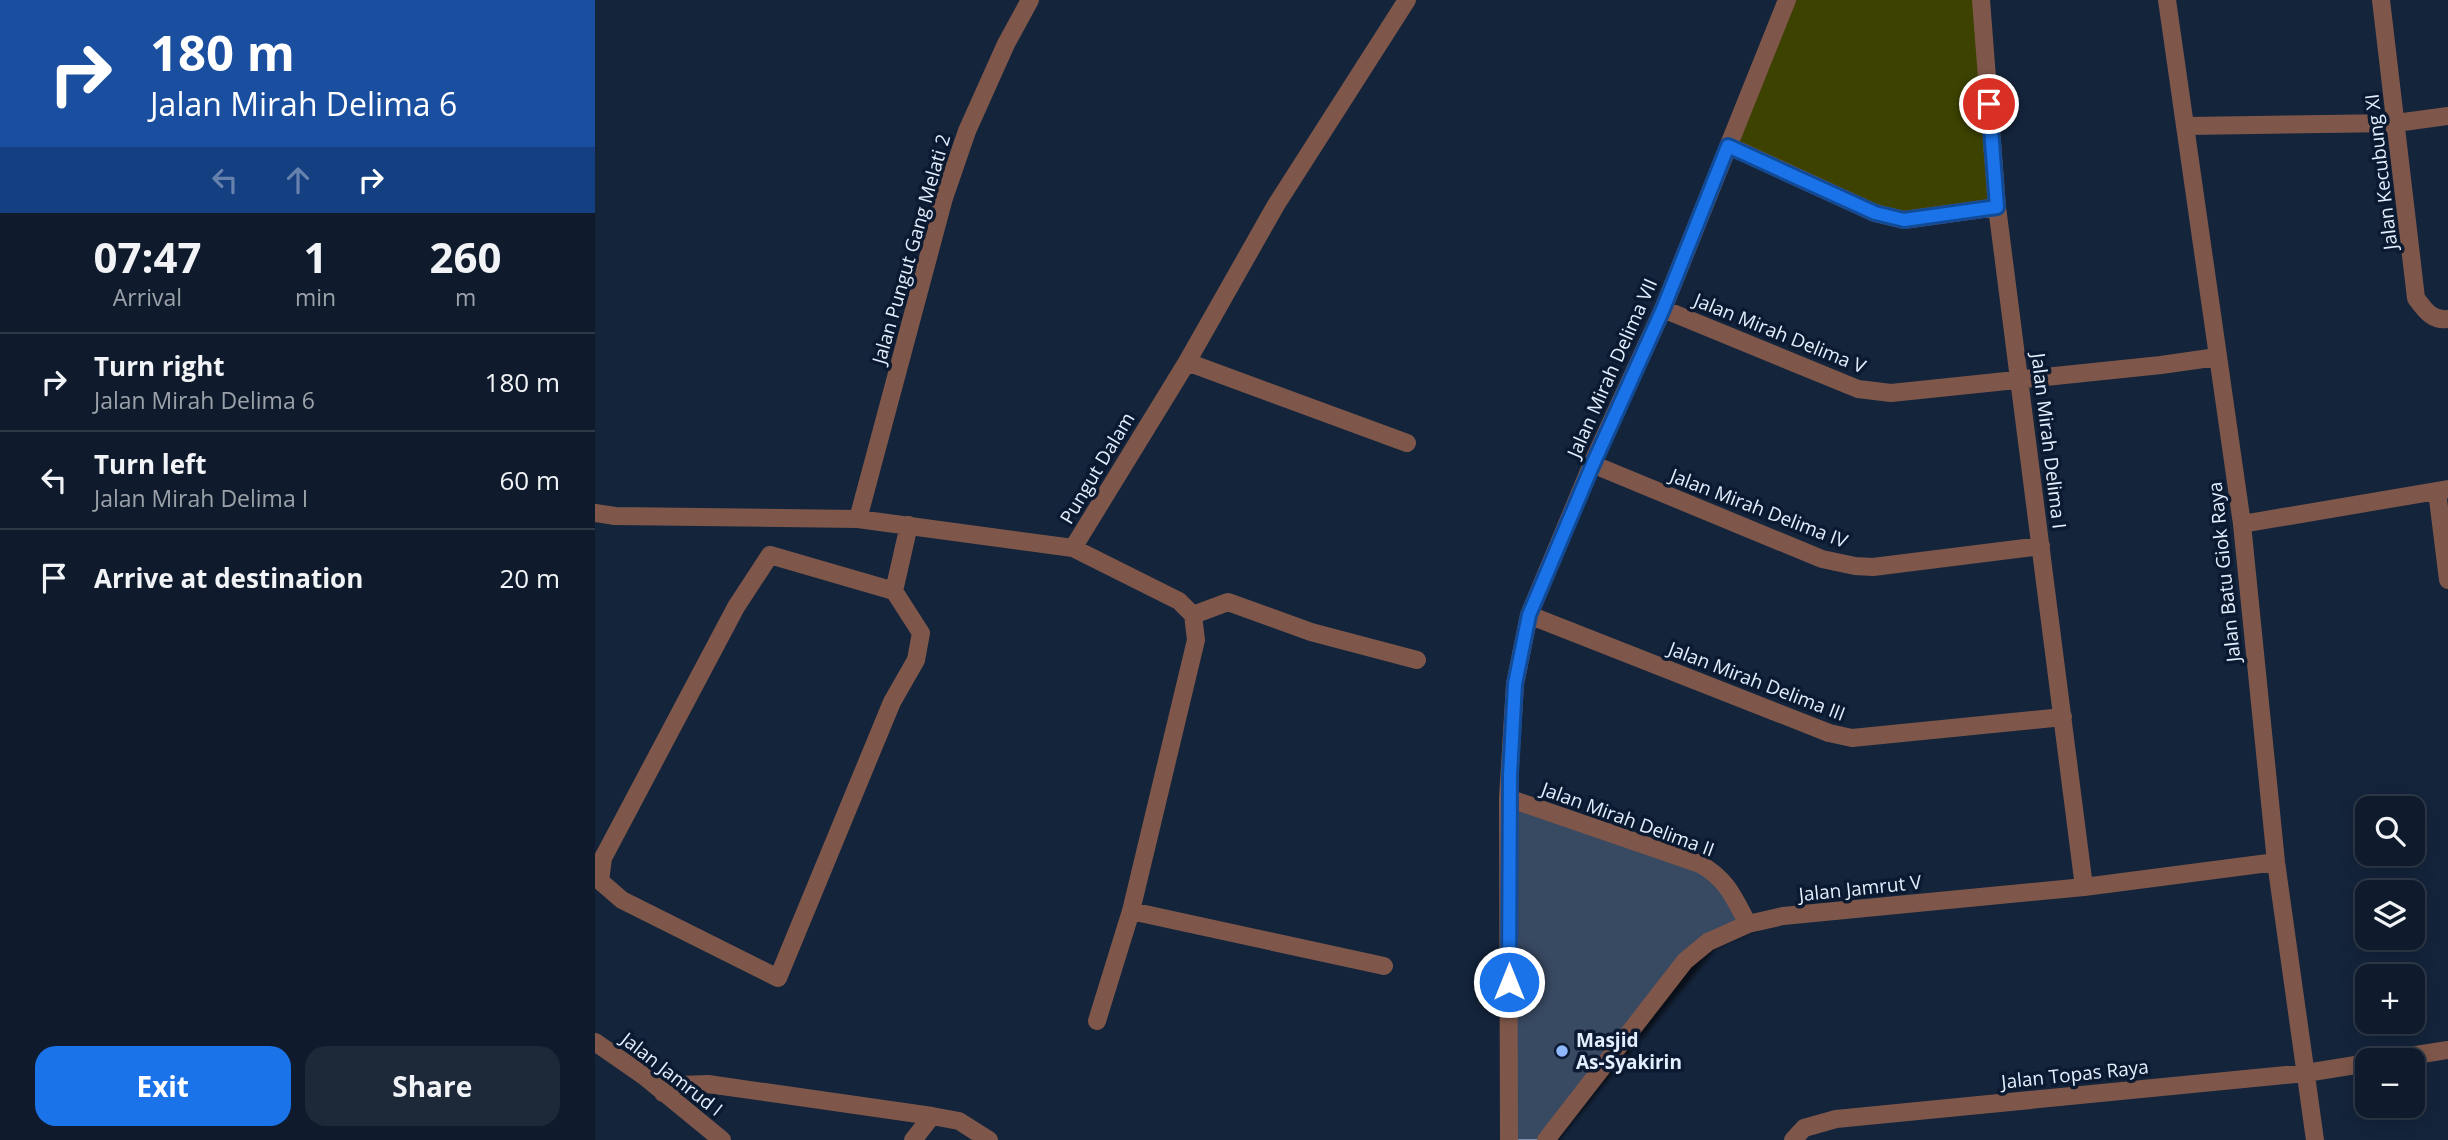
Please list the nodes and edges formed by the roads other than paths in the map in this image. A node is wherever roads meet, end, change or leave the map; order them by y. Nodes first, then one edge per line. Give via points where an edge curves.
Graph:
1 (1030, 0) edge
2 (1408, 0) edge
3 (1787, 0) edge
4 (1981, 0) edge
5 (2167, 0) edge
6 (2381, 0) edge
7 (2448, 116) edge
8 (2396, 123) junction
9 (2187, 126) junction
10 (1728, 146) junction
11 (1997, 207) junction
12 (1663, 309) junction
13 (2448, 319) edge
14 (2217, 357) junction
15 (1187, 362) junction
16 (2020, 380) junction
17 (1407, 443) dead end
18 (1593, 464) junction
19 (2442, 490) edge
20 (595, 513) edge
21 (858, 519) junction
22 (2242, 524) junction
23 (909, 525) junction
24 (2041, 546) junction
25 (1073, 548) junction
26 (2448, 580) edge
27 (894, 591) junction
28 (1193, 615) junction
29 (1529, 615) junction
30 (1417, 660) dead end
31 (2063, 718) junction
32 (1508, 798) junction
33 (2276, 862) junction
34 (2084, 887) junction
35 (1131, 911) junction
36 (1748, 924) junction
37 (1384, 966) dead end
38 (1097, 1021) dead end
39 (595, 1042) edge
40 (2448, 1051) edge
41 (2425, 1054) edge
42 (2355, 1065) edge
43 (2306, 1073) junction
44 (663, 1093) junction
45 (932, 1116) junction
46 (722, 1140) edge
47 (913, 1140) edge
48 (989, 1140) edge
49 (1509, 1140) edge
50 (1546, 1140) edge
51 (1793, 1140) edge
52 (2315, 1140) edge

1 - 21 street, Jalan Pungut Gang Melati 2 via 967,131 944,198
2 - 15 street, Pungut Dalam via 1276,205
3 - 10 street, Jalan Mirah Delima VII
4 - 11 street, Jalan Mirah Delima I
5 - 9 street, Jalan Batu Giok Raya
6 - 8 street, Jalan Kecubung XI
7 - 8 street
8 - 9 street
8 - 13 street, Jalan Kecubung XI via 2416,298 2426,313
9 - 14 street, Jalan Batu Giok Raya
10 - 11 street via 1875,213 1904,220
10 - 12 street, Jalan Mirah Delima VII
11 - 16 street, Jalan Mirah Delima I
12 - 16 street, Jalan Mirah Delima V via 1875,393
12 - 18 street, Jalan Mirah Delima VII
14 - 16 street, Jalan Mirah Delima V
14 - 22 street, Jalan Batu Giok Raya
15 - 17 street
15 - 25 street, Pungut Dalam
16 - 24 street, Jalan Mirah Delima I
18 - 24 street, Jalan Mirah Delima IV via 1822,559 1855,566
18 - 29 street, Jalan Mirah Delima VII
19 - 22 street
19 - 26 street
20 - 21 street, Pungut Dalam
21 - 23 street, Pungut Dalam
22 - 33 street, Jalan Batu Giok Raya
23 - 25 street, Pungut Dalam
23 - 27 street
24 - 31 street, Jalan Mirah Delima I
25 - 28 street via 1179,601
27 - 27 street via 770,555 736,607 603,858 600,881 609,890 778,978 892,702 916,660 921,633
28 - 30 street via 1228,602 1311,632
28 - 35 street via 1196,640
29 - 31 street, Jalan Mirah Delima III via 1829,733 1852,738
29 - 32 street, Jalan Mirah Delima VII via 1515,684
31 - 34 street, Jalan Mirah Delima I
32 - 36 street, Jalan Mirah Delima II via 1700,864 1726,883
32 - 49 street, Jalan Mirah Delima VII
33 - 34 street, Jalan Jamrut V
33 - 43 street, Jalan Batu Giok Raya
34 - 36 street, Jalan Jamrut V via 1783,916
35 - 37 street
35 - 38 street
36 - 50 street, Jalan Jamrut V via 1708,942 1685,961
39 - 44 street, Jalan Jamrud I
40 - 41 street
42 - 43 street, Jalan Topas Raya
43 - 51 street, Jalan Topas Raya via 1836,1119 1804,1128
43 - 52 street, Jalan Batu Giok Raya
44 - 45 street via 679,1084 695,1083
44 - 46 street, Jalan Jamrud I
45 - 47 street
45 - 48 street via 959,1121

